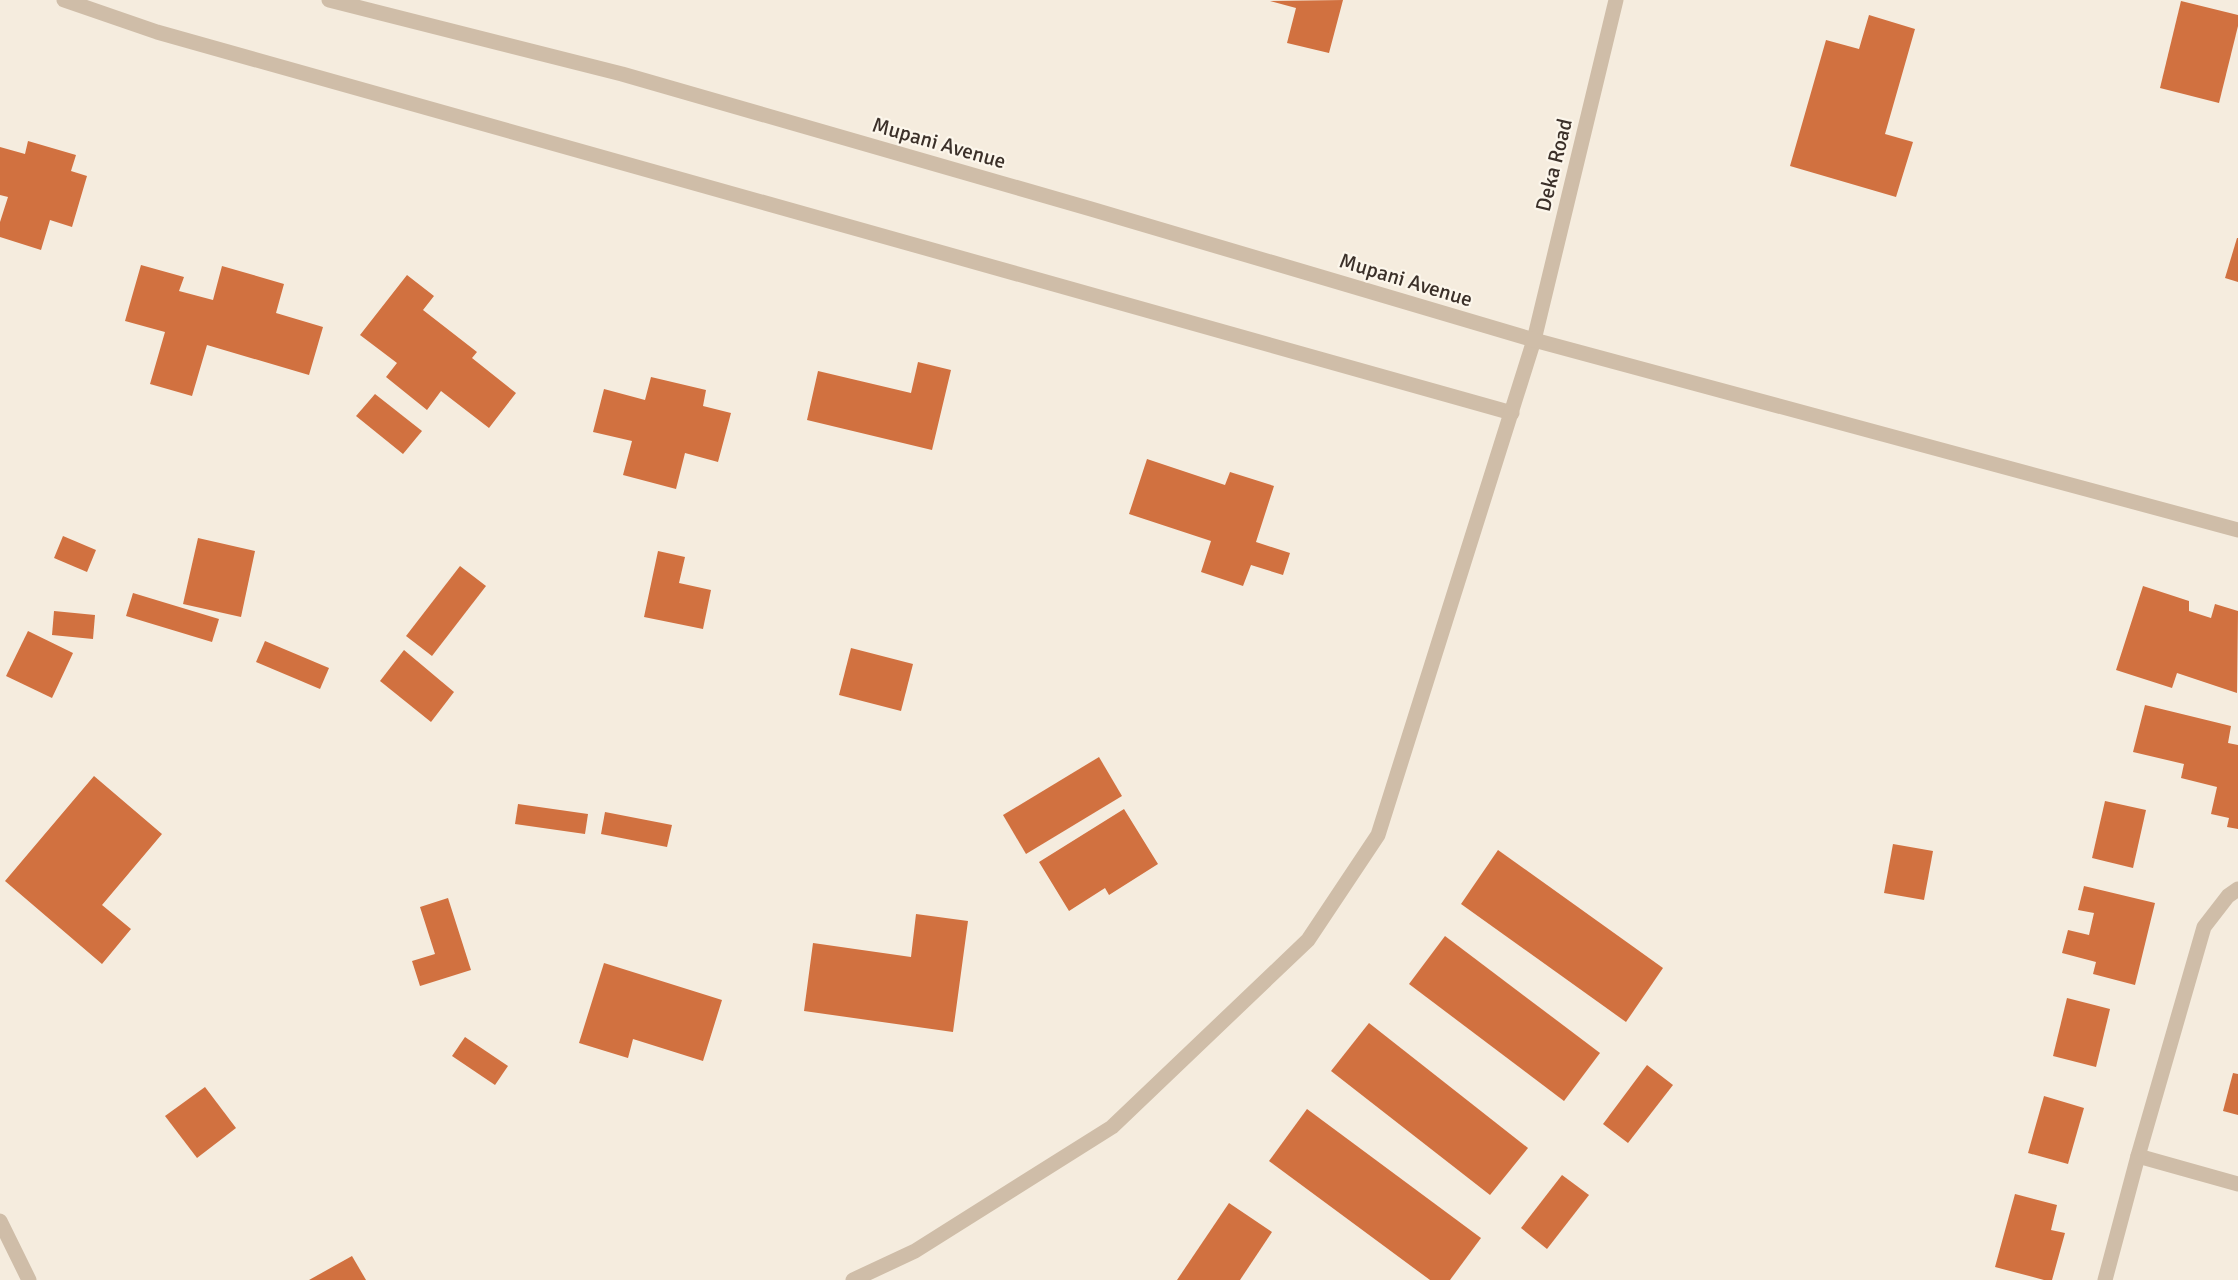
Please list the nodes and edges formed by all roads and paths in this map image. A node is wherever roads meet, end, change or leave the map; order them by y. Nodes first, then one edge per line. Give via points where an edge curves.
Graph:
1 (64, 0) edge
2 (329, 0) edge
3 (1616, 0) edge
4 (1534, 340) junction
5 (1512, 413) junction
6 (2238, 530) edge
7 (2238, 889) edge
8 (2138, 1156) junction
9 (2238, 1184) edge
10 (0, 1221) edge
11 (29, 1280) edge
12 (853, 1280) edge
13 (2105, 1280) edge

1 - 5 street via 157,32
2 - 4 street, Mupani Avenue via 622,74
3 - 4 street, Deka Road
4 - 5 street, Deka Road
4 - 6 street, Mupani Avenue
5 - 12 street, Deka Road via 1378,836 1308,940 1112,1127 915,1251
7 - 8 street via 2204,927
8 - 9 street
8 - 13 street
10 - 11 street

